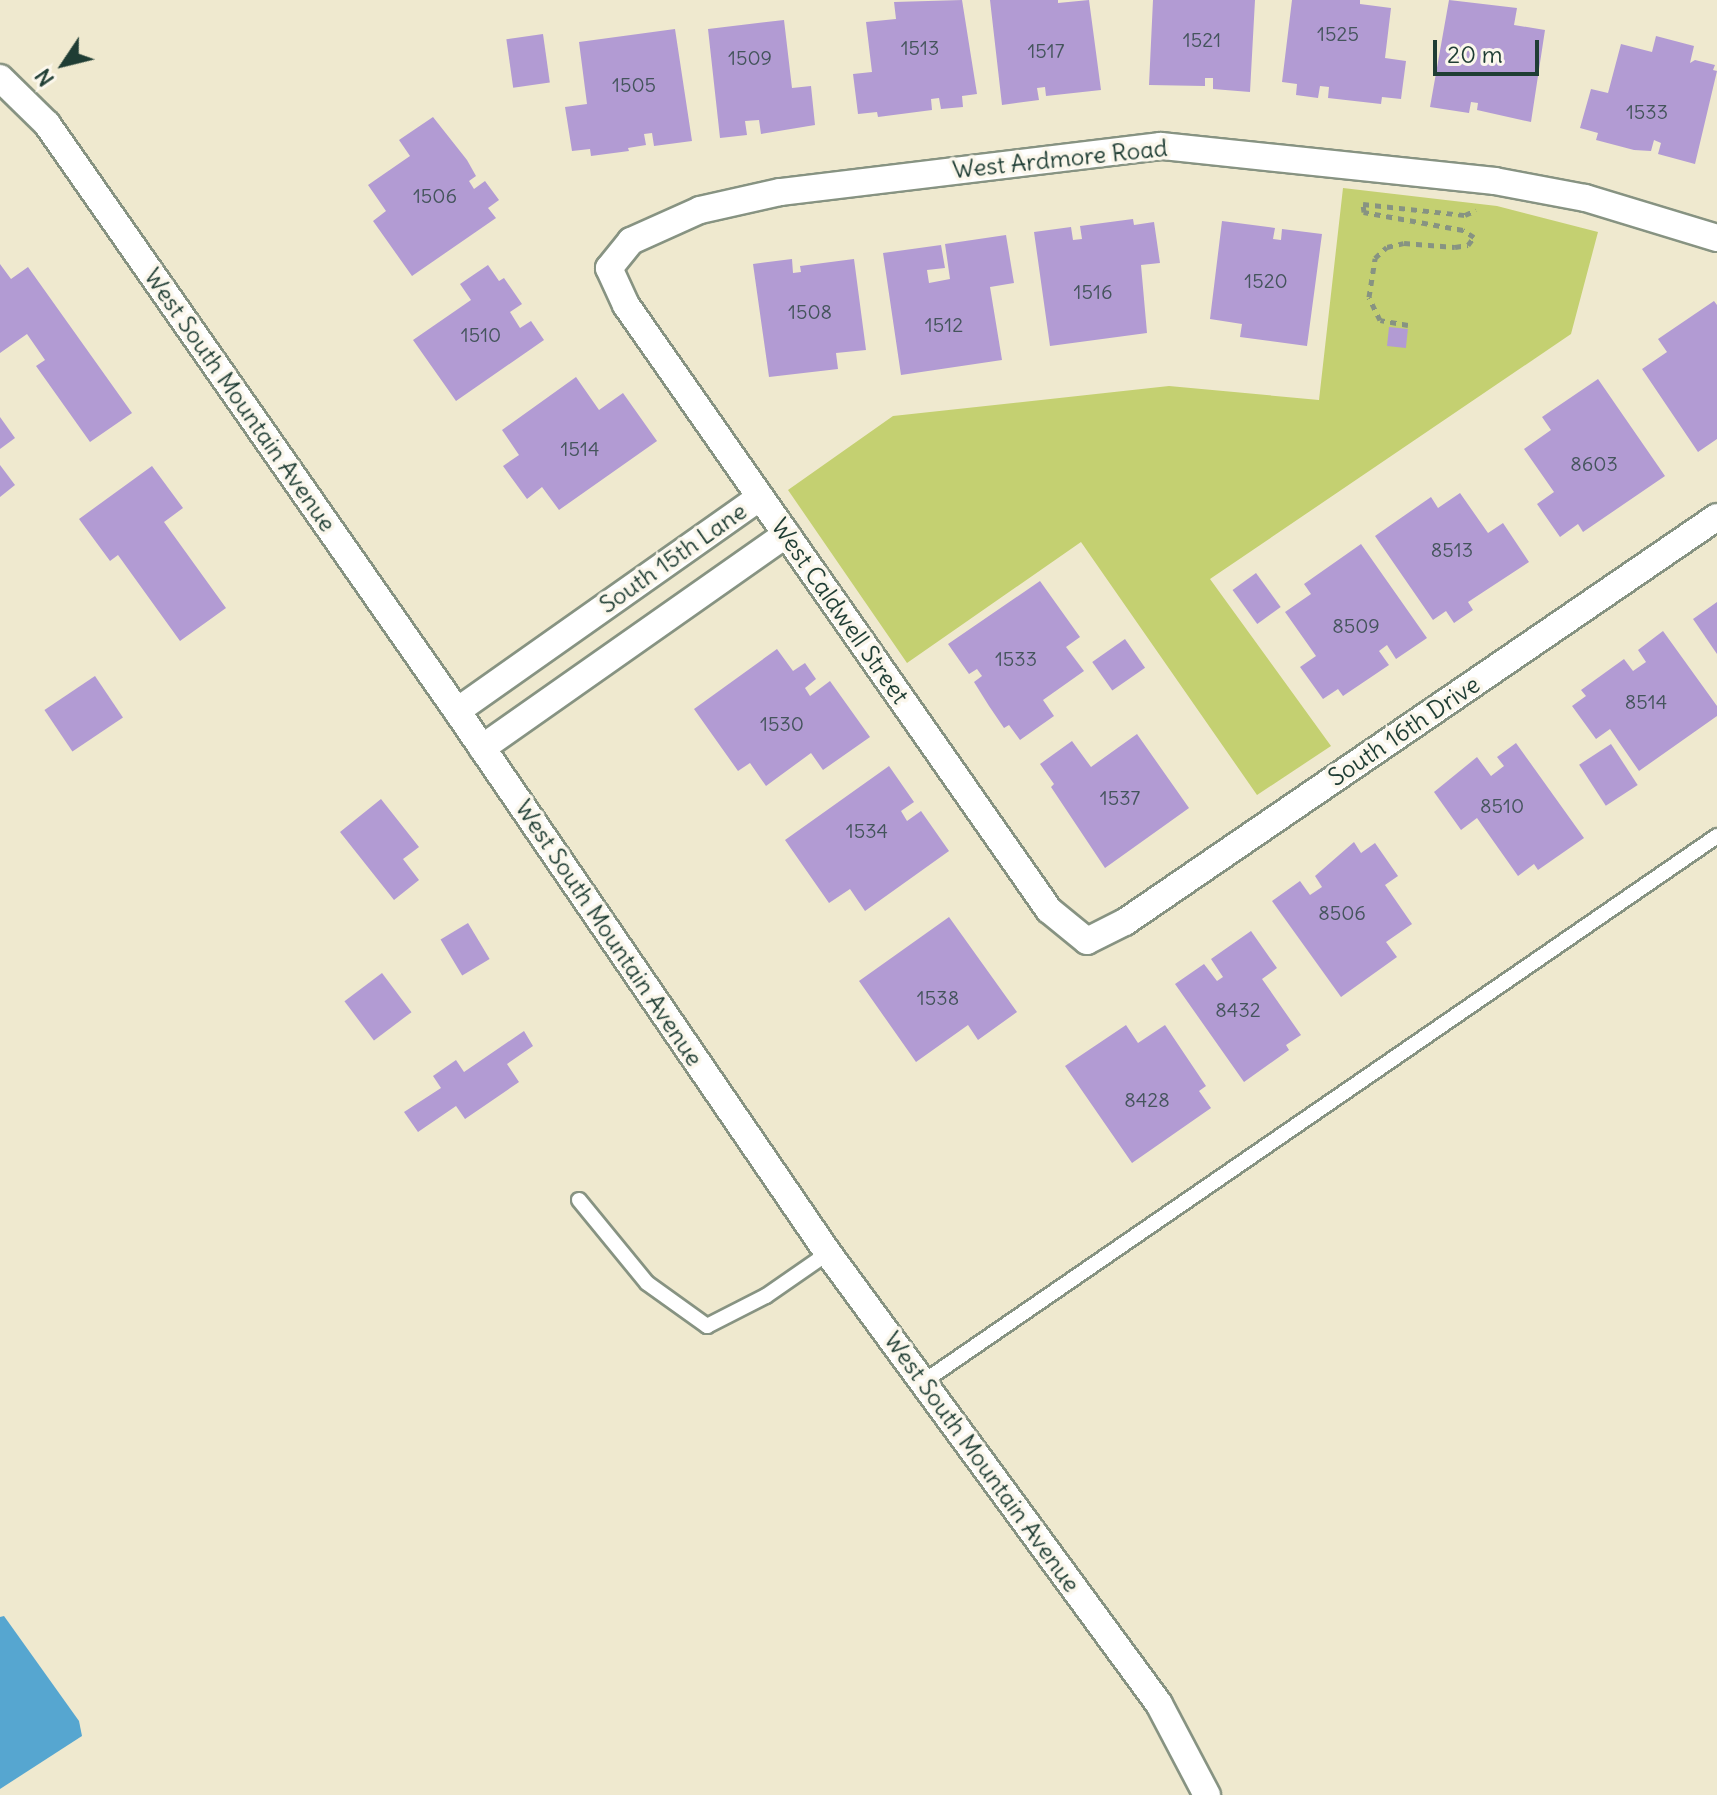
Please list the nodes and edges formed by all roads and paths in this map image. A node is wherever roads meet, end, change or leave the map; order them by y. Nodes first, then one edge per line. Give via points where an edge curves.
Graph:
1 (0, 78) edge
2 (1495, 181) junction
3 (1717, 238) edge
4 (609, 268) joint
5 (1408, 325) dead end
6 (760, 497) junction
7 (1717, 517) edge
8 (786, 534) junction
9 (587, 619) junction
10 (613, 656) junction
11 (457, 711) junction
12 (482, 748) junction
13 (1717, 836) edge
14 (1087, 941) joint
15 (579, 1200) dead end
16 (828, 1253) junction
17 (923, 1382) junction
18 (1207, 1795) edge

1 - 11 street, West South Mountain Avenue via 47,124
2 - 3 street, West Ardmore Road via 1585,198
2 - 4 street, West Ardmore Road via 1201,149 1126,148 780,192 700,210 631,241
2 - 5 path via 1486,207 1465,215 1363,204 1364,212 1463,230 1474,237 1468,245 1455,247 1404,243 1387,247 1375,258 1369,297 1380,320
4 - 6 street, West Caldwell Street via 626,305
6 - 8 street, West Caldwell Street
6 - 9 street, South 15th Lane
7 - 14 street, South 16th Drive via 1125,922
8 - 10 street, South 15th Lane
8 - 14 street, West Caldwell Street via 1049,910
9 - 10 street, South 15th Lane
9 - 11 street, South 15th Lane
10 - 12 street, South 15th Lane
11 - 12 street, West South Mountain Avenue
12 - 16 street, West South Mountain Avenue
13 - 17 lane
15 - 16 lane via 647,1283 707,1326 766,1296
16 - 17 street, West South Mountain Avenue
17 - 18 street, West South Mountain Avenue via 1159,1704

